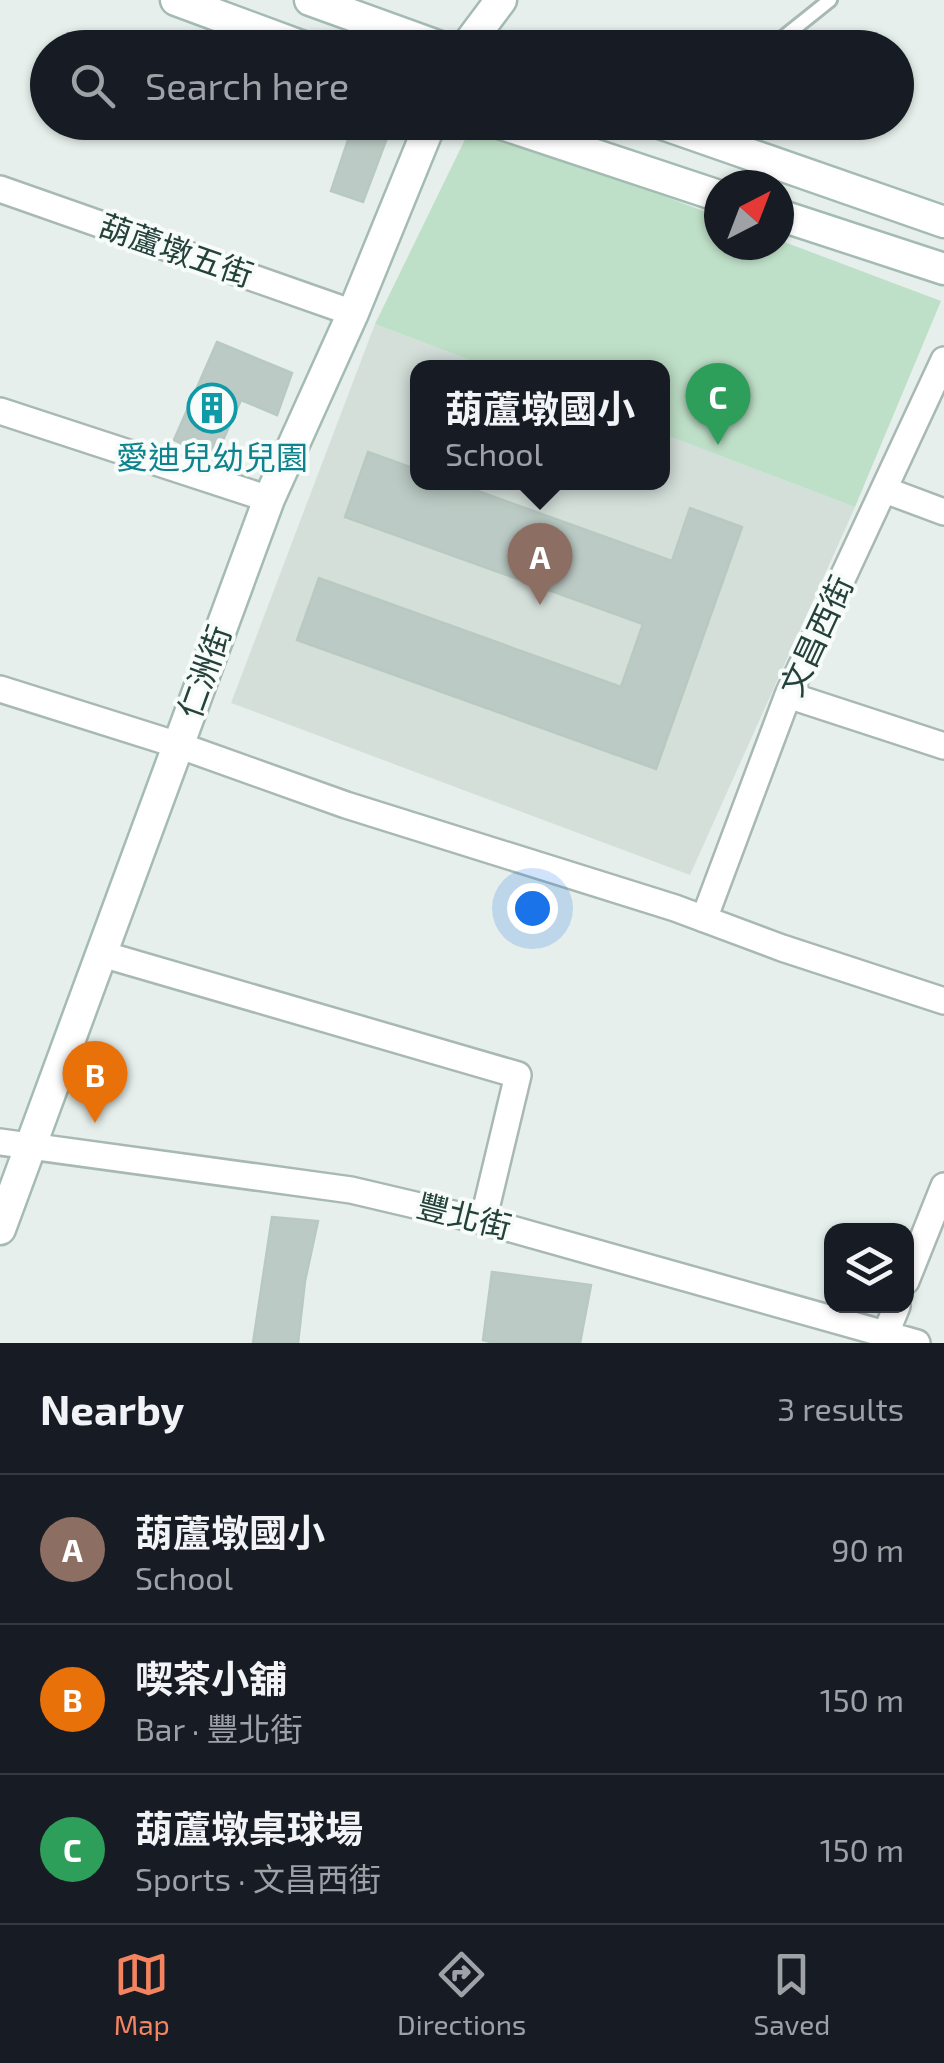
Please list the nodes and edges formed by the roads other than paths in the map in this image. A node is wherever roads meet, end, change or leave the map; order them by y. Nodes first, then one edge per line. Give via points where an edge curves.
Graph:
1 (176, 0) edge
2 (310, 0) edge
3 (480, 0) edge
4 (500, 0) edge
5 (830, 0) edge
6 (257, 30) edge
7 (392, 30) edge
8 (470, 30) edge
9 (478, 30) edge
10 (792, 30) edge
11 (424, 140) edge
12 (550, 140) edge
13 (723, 140) edge
14 (0, 189) edge
15 (704, 191) edge
16 (794, 220) edge
17 (944, 222) edge
18 (944, 269) edge
19 (353, 312) junction
20 (944, 360) edge
21 (0, 411) edge
22 (885, 490) junction
23 (269, 499) junction
24 (944, 512) edge
25 (0, 688) edge
26 (788, 695) junction
27 (178, 745) junction
28 (944, 746) edge
29 (704, 919) junction
30 (102, 954) junction
31 (944, 1002) edge
32 (15, 1144) edge
33 (944, 1186) edge
34 (483, 1220) junction
35 (0, 1229) edge
36 (914, 1261) edge
37 (894, 1313) edge
38 (884, 1339) edge
39 (917, 1343) edge

1 - 6 street
2 - 7 street
3 - 8 street
4 - 9 street
5 - 10 lane
11 - 19 street, 仁洲街
12 - 15 street
13 - 17 street
14 - 19 street, 葫蘆墩五街
16 - 18 street
19 - 23 street, 仁洲街
20 - 22 street, 文昌西街
21 - 23 street
22 - 24 street
22 - 26 street, 文昌西街
23 - 27 street, 仁洲街
25 - 27 street
26 - 28 street
26 - 29 street, 文昌西街
27 - 29 street
27 - 30 street, 仁洲街
29 - 31 street
30 - 32 street, 仁洲街
30 - 34 street via 518,1075
32 - 34 street, 豐北街 via 352,1190
32 - 35 street, 仁洲街
33 - 36 street
34 - 38 street, 豐北街
37 - 38 street
38 - 39 street, 豐北街

